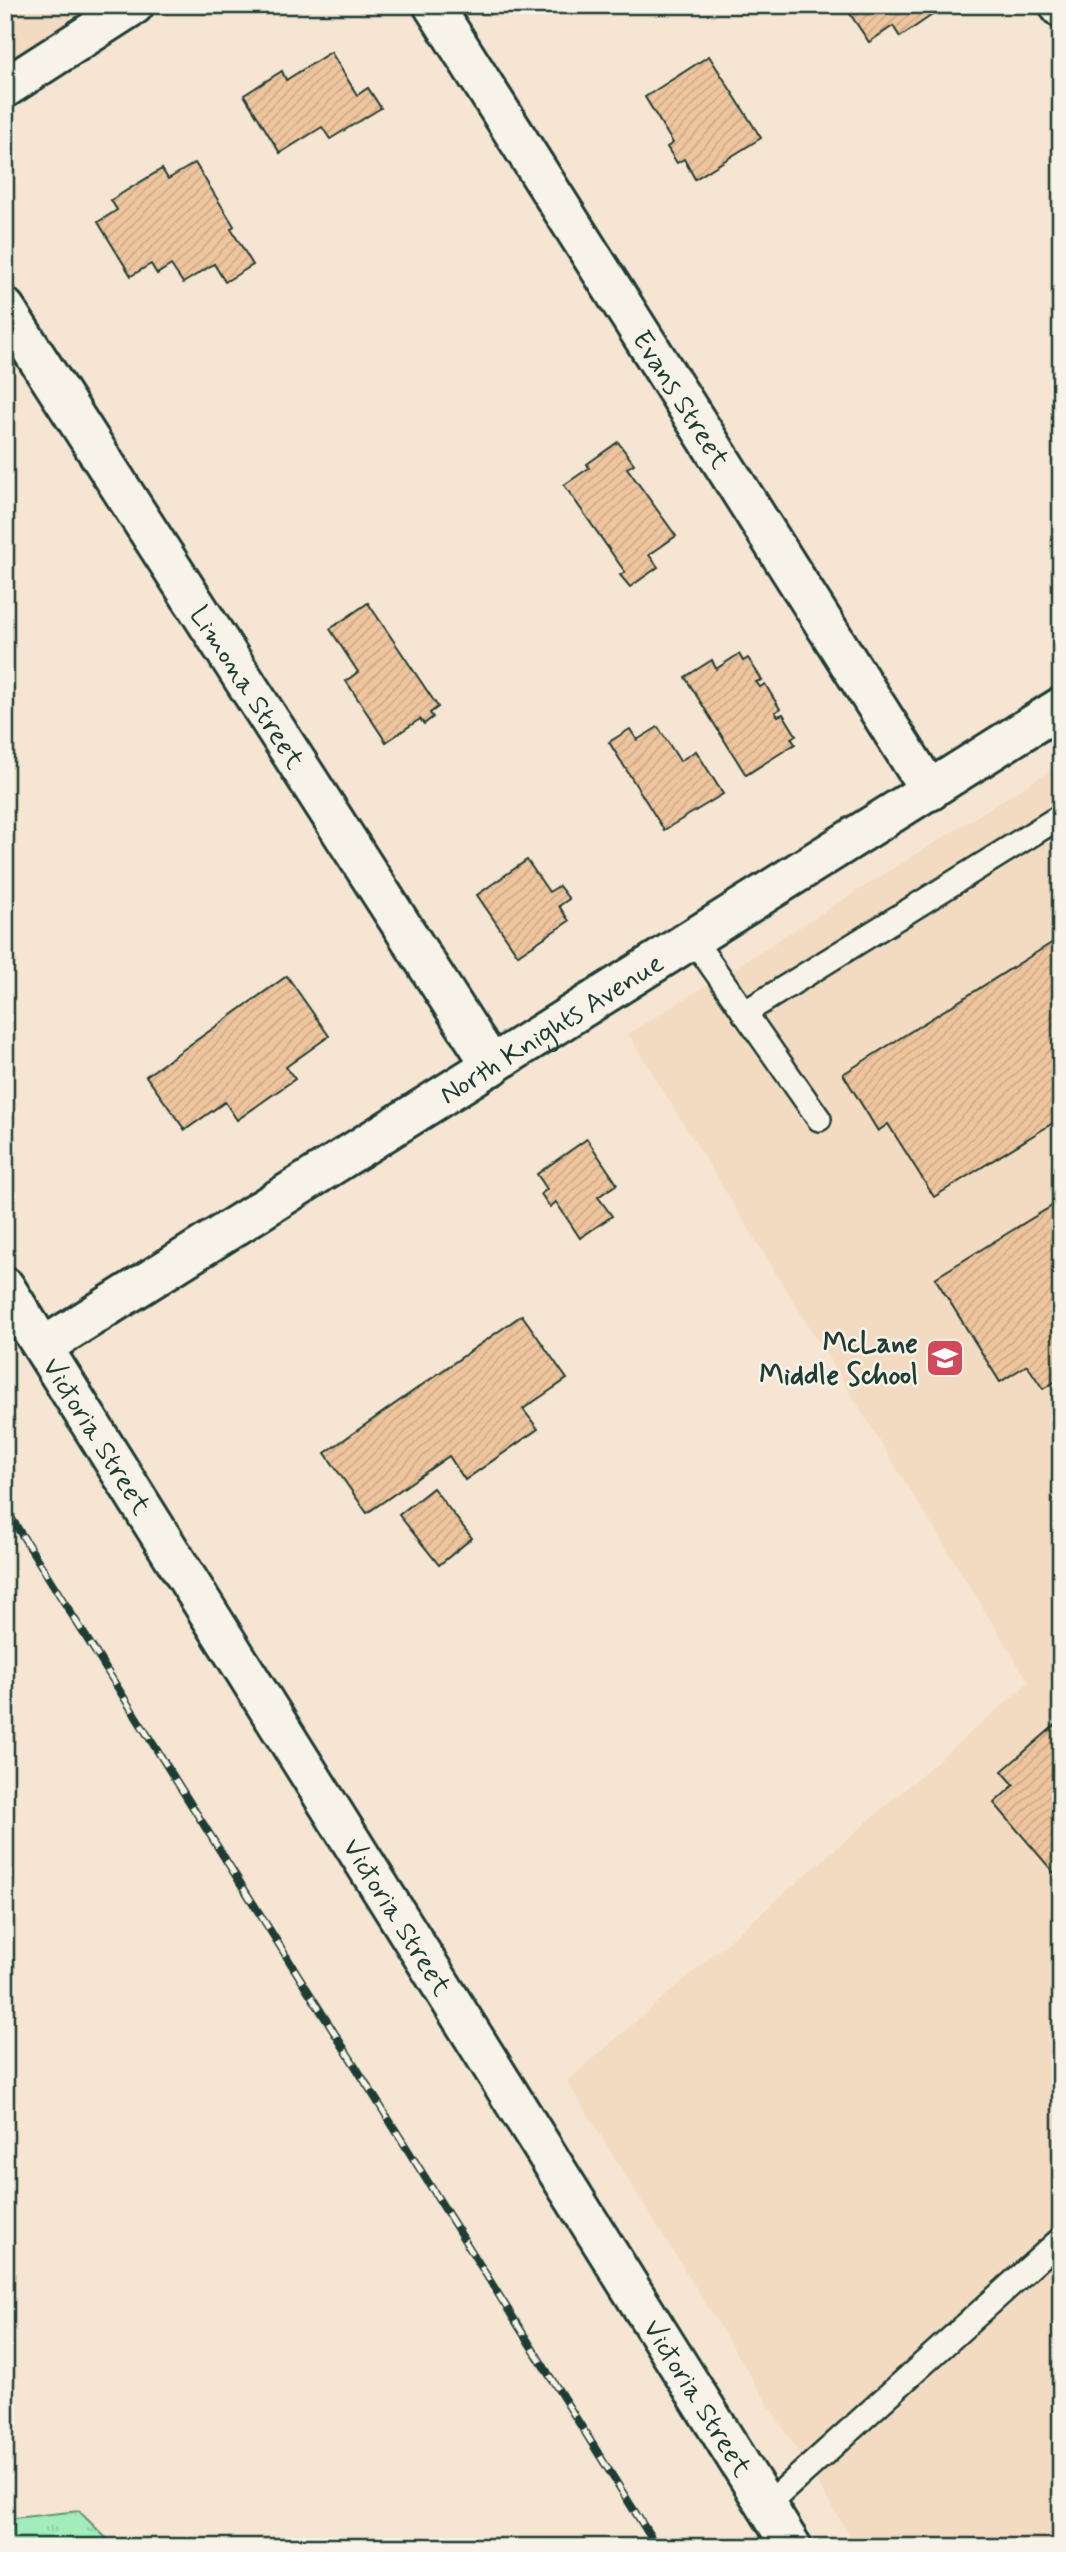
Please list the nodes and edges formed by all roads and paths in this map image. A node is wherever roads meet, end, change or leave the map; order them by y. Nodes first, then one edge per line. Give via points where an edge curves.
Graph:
1 (134, 5) edge
2 (433, 5) edge
3 (5, 88) edge
4 (5, 308) edge
5 (1061, 707) edge
6 (930, 790) junction
7 (1061, 816) edge
8 (693, 939) junction
9 (744, 1013) junction
10 (492, 1066) junction
11 (819, 1119) dead end
12 (5, 1287) edge
13 (43, 1347) junction
14 (1061, 2239) edge
15 (766, 2506) junction
16 (792, 2547) edge

1 - 3 street
2 - 6 street, Evans Street
4 - 10 street, Limona Street
5 - 6 street, North Knights Avenue
6 - 8 street, North Knights Avenue
7 - 9 lane
8 - 9 lane
8 - 10 street, North Knights Avenue
9 - 11 lane
10 - 13 street, North Knights Avenue
12 - 13 street, Victoria Street
13 - 15 street, Victoria Street
14 - 15 lane
15 - 16 street, Victoria Street

